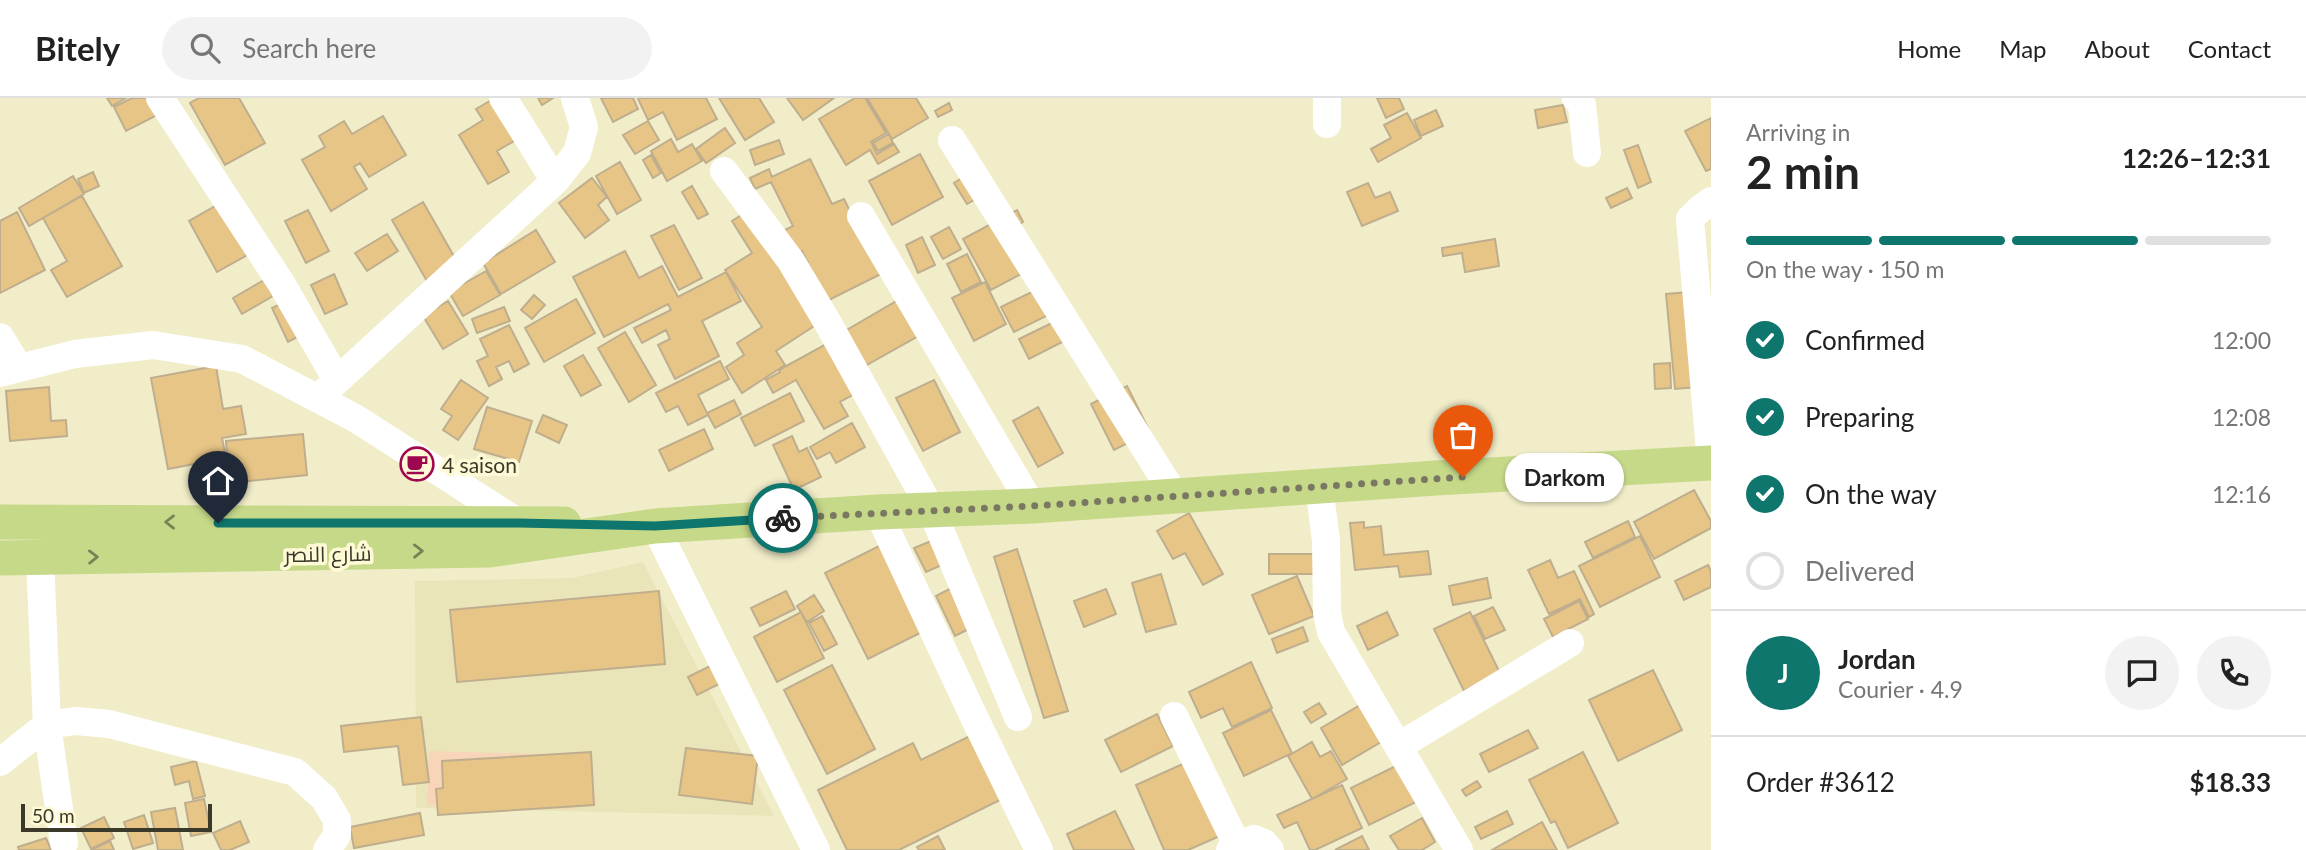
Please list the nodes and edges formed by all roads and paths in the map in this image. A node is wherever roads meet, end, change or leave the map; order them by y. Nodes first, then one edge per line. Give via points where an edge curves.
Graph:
1 (160, 98) edge
2 (503, 98) edge
3 (575, 98) edge
4 (1576, 98) edge
5 (952, 140) dead end
6 (1587, 153) dead end
7 (724, 171) dead end
8 (555, 181) junction
9 (1711, 201) edge
10 (861, 216) dead end
11 (0, 337) edge
12 (9, 371) edge
13 (327, 389) junction
14 (1711, 463) edge
15 (1319, 486) junction
16 (1175, 496) junction
17 (1032, 506) junction
18 (932, 511) junction
19 (878, 512) junction
20 (0, 522) edge
21 (519, 523) junction
22 (655, 526) junction
23 (0, 558) edge
24 (40, 558) junction
25 (1570, 643) dead end
26 (1174, 716) dead end
27 (1018, 718) dead end
28 (47, 725) junction
29 (1399, 746) junction
30 (0, 762) edge
31 (64, 843) dead end
32 (1234, 848) edge
33 (327, 850) edge
34 (816, 850) edge
35 (1039, 850) edge
36 (1270, 850) edge
37 (1459, 850) edge

1 - 13 street via 281,283
2 - 8 street
3 - 8 street via 584,127 577,153
4 - 6 street via 1582,106
5 - 16 street
7 - 18 street via 791,261
8 - 13 street
9 - 14 street via 1690,219
10 - 17 street
11 - 12 street
12 - 13 street via 75,354 153,345 242,359
13 - 21 street via 355,418
14 - 15 main road, شارع النصر
15 - 16 main road, شارع النصر
15 - 29 street via 1331,632
16 - 17 main road, شارع النصر
17 - 18 main road, شارع النصر
18 - 19 main road, شارع النصر
18 - 27 street
19 - 22 main road, شارع النصر
19 - 35 street
21 -> 20 main road, شارع النصر
21 - 22 main road, شارع النصر
24 -> 22 main road, شارع النصر via 489,550
22 - 34 street
23 - 24 main road, شارع النصر
24 - 28 street
25 - 29 street
26 - 32 street
28 - 30 street
28 - 31 street
28 - 33 street via 76,721 109,724 295,772 324,798 337,820 337,835
29 - 37 street
32 - 36 street via 1254,839

